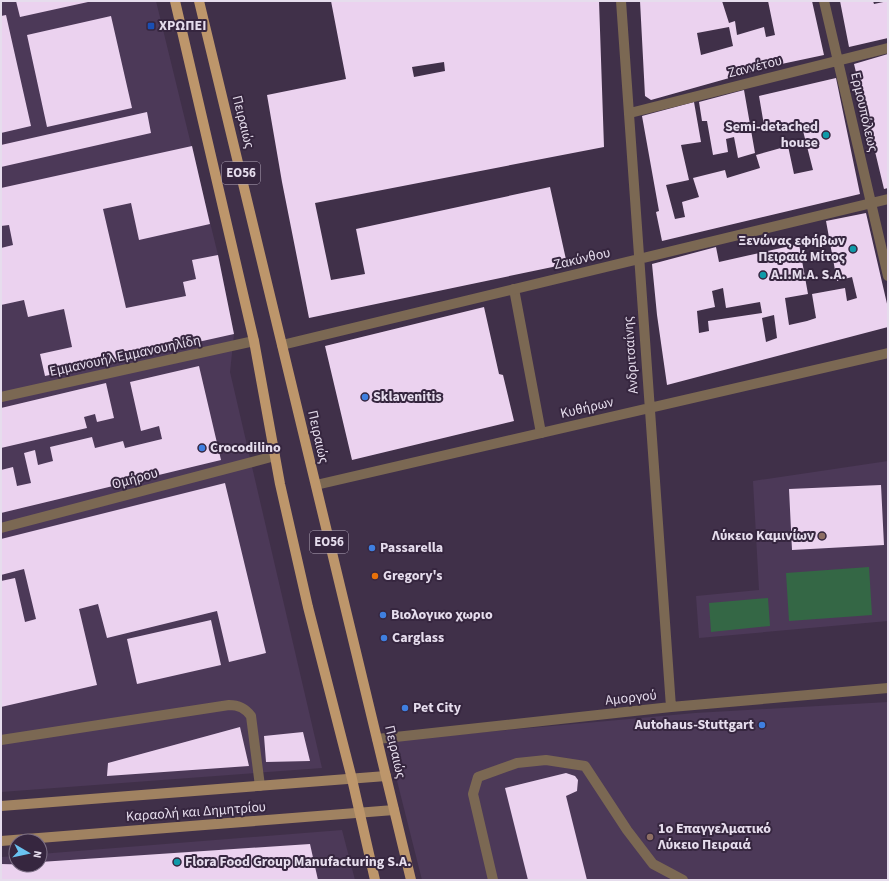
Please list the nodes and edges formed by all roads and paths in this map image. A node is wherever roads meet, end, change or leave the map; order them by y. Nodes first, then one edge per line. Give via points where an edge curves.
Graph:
1 (175, 1) edge
2 (199, 1) edge
3 (621, 1) edge
4 (824, 1) edge
5 (888, 48) edge
6 (838, 61) junction
7 (630, 114) junction
8 (888, 199) edge
9 (871, 204) junction
10 (638, 259) junction
11 (888, 276) edge
12 (514, 289) junction
13 (254, 342) junction
14 (282, 345) junction
15 (888, 353) edge
16 (1, 397) edge
17 (649, 408) junction
18 (541, 433) junction
19 (275, 456) junction
20 (316, 485) junction
21 (1, 528) edge
22 (888, 688) edge
23 (671, 707) junction
24 (377, 739) junction
25 (1, 740) edge
26 (386, 776) junction
27 (352, 779) junction
28 (260, 786) junction
29 (1, 806) edge
30 (394, 810) junction
31 (360, 813) junction
32 (1, 841) edge
33 (375, 880) edge
34 (411, 880) edge
35 (493, 880) edge
36 (683, 880) edge

1 - 13 main road, ΕΟ56
2 - 14 main road, Πειραιώς / ΕΟ56
3 - 7 street, Ανδριτσαίνης
4 - 6 street, Ερμουπόλεως
5 - 6 street, Ζαννέτου
6 - 7 street, Ζαννέτου
6 - 9 street, Ερμουπόλεως
7 - 10 street, Ανδριτσαίνης
8 - 9 street, Ζακύνθου
9 - 10 street, Ζακύνθου
9 - 11 street, Ερμουπόλεως
10 - 12 street, Ζακύνθου
10 - 17 street, Ανδριτσαίνης
12 - 14 street, Ζακύνθου
12 - 18 street
13 - 16 street, Εμμανουήλ Εμμανουηλίδη
13 - 19 main road, ΕΟ56
14 - 20 main road, Πειραιώς / ΕΟ56
15 - 17 street, Κυθήρων
17 - 18 street, Κυθήρων
17 - 23 street, Ανδριτσαίνης
18 - 20 street, Κυθήρων
19 - 21 street, Ομήρου
19 - 27 main road, ΕΟ56 via 308,607
20 - 24 main road, Πειραιώς / ΕΟ56
22 - 23 street, Αμοργού
23 - 24 street, Αμοργού
24 - 26 main road, Πειραιώς / ΕΟ56
25 - 28 street via 238,705 246,709 250,716
26 - 27 main road, Καραολή και Δημητρίου
26 - 30 main road, Πειραιώς / ΕΟ56
27 - 28 main road, Καραολή και Δημητρίου
27 - 31 main road, ΕΟ56
28 - 29 main road, Καραολή και Δημητρίου
30 - 31 main road, Καραολή και Δημητρίου
30 - 34 main road, Πειραιώς / ΕΟ56
31 - 32 main road, Καραολή και Δημητρίου
31 - 33 main road, ΕΟ56
35 - 36 street via 473,794 478,777 517,763 546,760 584,766 653,864

